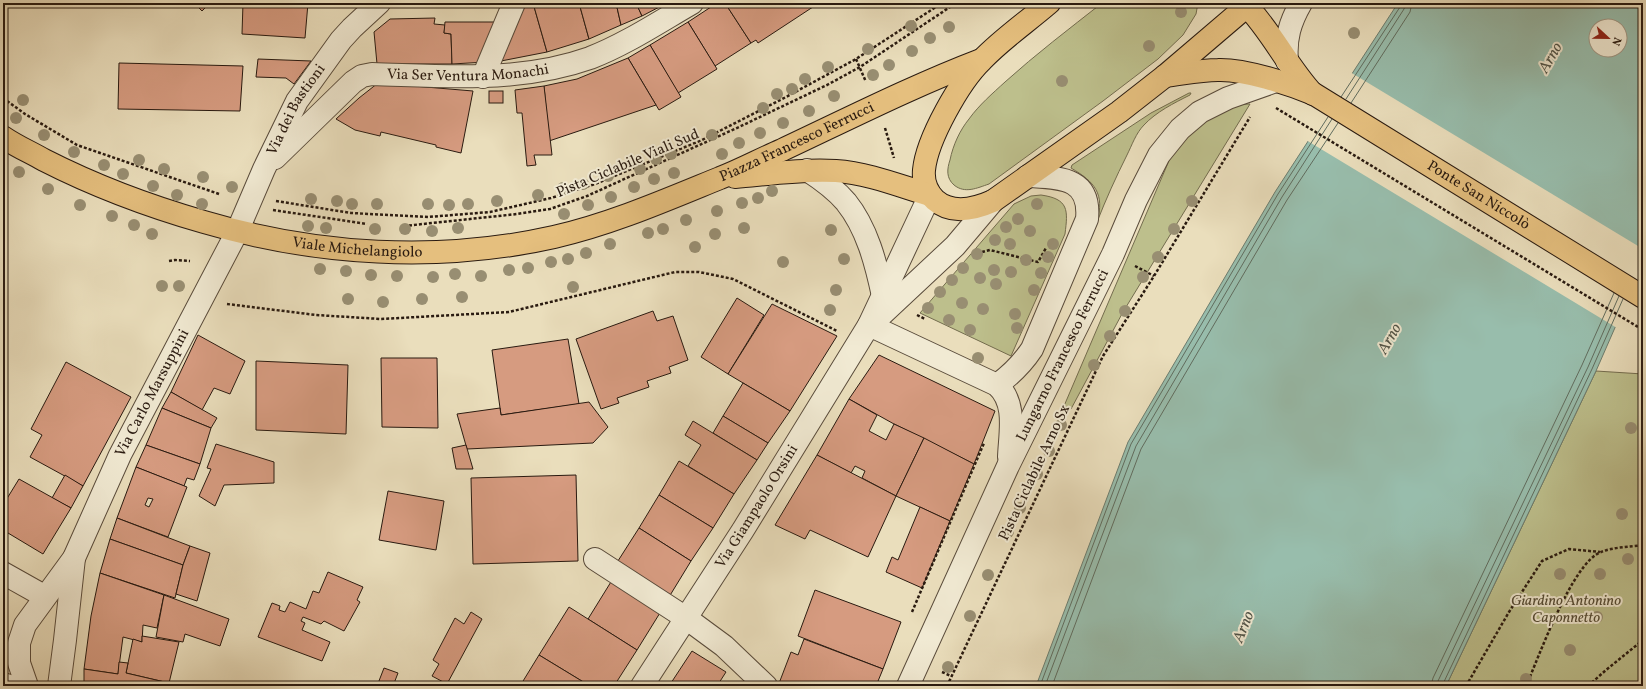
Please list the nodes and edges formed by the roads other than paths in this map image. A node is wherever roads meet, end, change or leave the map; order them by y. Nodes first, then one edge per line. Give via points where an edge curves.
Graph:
1 (379, 3) edge
2 (514, 3) edge
3 (692, 3) edge
4 (1049, 3) edge
5 (1301, 3) edge
6 (1247, 4) edge
7 (981, 60) junction
8 (1286, 75) junction
9 (1165, 76) junction
10 (483, 78) junction
11 (3, 137) edge
12 (264, 169) junction
13 (807, 170) junction
14 (1028, 176) junction
15 (720, 178) junction
16 (930, 195) junction
17 (993, 201) junction
18 (237, 232) junction
19 (883, 296) junction
20 (1643, 297) edge
21 (869, 325) junction
22 (998, 385) junction
23 (1008, 466) junction
24 (74, 558) junction
25 (595, 559) dead end
26 (3, 573) edge
27 (44, 596) junction
28 (686, 618) junction
29 (3, 684) edge
30 (10, 686) edge
31 (27, 686) edge
32 (59, 686) edge
33 (642, 686) edge
34 (766, 686) edge
35 (908, 686) edge

1 - 12 street, Via dei Bastioni via 352,28 312,78 289,116
2 - 10 street
3 - 10 street, Via Ser Ventura Monachi via 590,58 521,74
4 - 7 main road, Piazza Francesco Ferrucci
5 - 8 street via 1290,24 1286,43
6 - 8 main road, Piazza Francesco Ferrucci
6 - 9 main road, Piazza Francesco Ferrucci
7 - 15 main road, Piazza Francesco Ferrucci via 938,77
7 - 16 main road, Piazza Francesco Ferrucci via 946,112 929,148 924,177
8 - 9 main road via 1219,70
8 - 20 main road, Ponte San Niccolò
8 - 23 street, Lungarno Francesco Ferrucci via 1200,112 1180,129 1159,155
9 - 14 main road, Piazza Francesco Ferrucci
10 - 12 street, Via Ser Ventura Monachi via 372,74 362,76
11 - 18 main road, Viale Michelangiolo via 74,175 146,205
12 - 18 street, Via dei Bastioni
13 - 15 main road, Piazza Francesco Ferrucci
13 - 16 main road, Piazza Francesco Ferrucci via 850,173
13 - 19 street via 838,194 852,211 871,249
14 - 17 main road, Piazza Francesco Ferrucci
14 - 22 street via 1060,178 1077,186 1084,194 1088,205 1086,219 1032,349 1023,363
15 - 18 main road, Viale Michelangiolo via 592,227 553,237 476,249 423,252 338,250
16 - 17 main road, Piazza Francesco Ferrucci via 943,205 959,209 978,207
16 - 19 street
17 - 21 street, Piazza Francesco Ferrucci via 954,246
18 - 24 street, Via Carlo Marsuppini via 120,455
19 - 21 street
21 - 22 street
21 - 28 street, Via Giampaolo Orsini
22 - 23 street via 1006,393 1010,405
23 - 35 street, Lungarno Francesco Ferrucci
24 - 27 street, Via Carlo Marsuppini
24 - 32 street, Via Carlo Marsuppini
25 - 28 street
26 - 27 street
27 - 31 street, Via Carlo Marsuppini via 25,625 19,643 18,663
28 - 33 street, Via Giampaolo Orsini
28 - 34 street via 724,646
29 - 30 street

